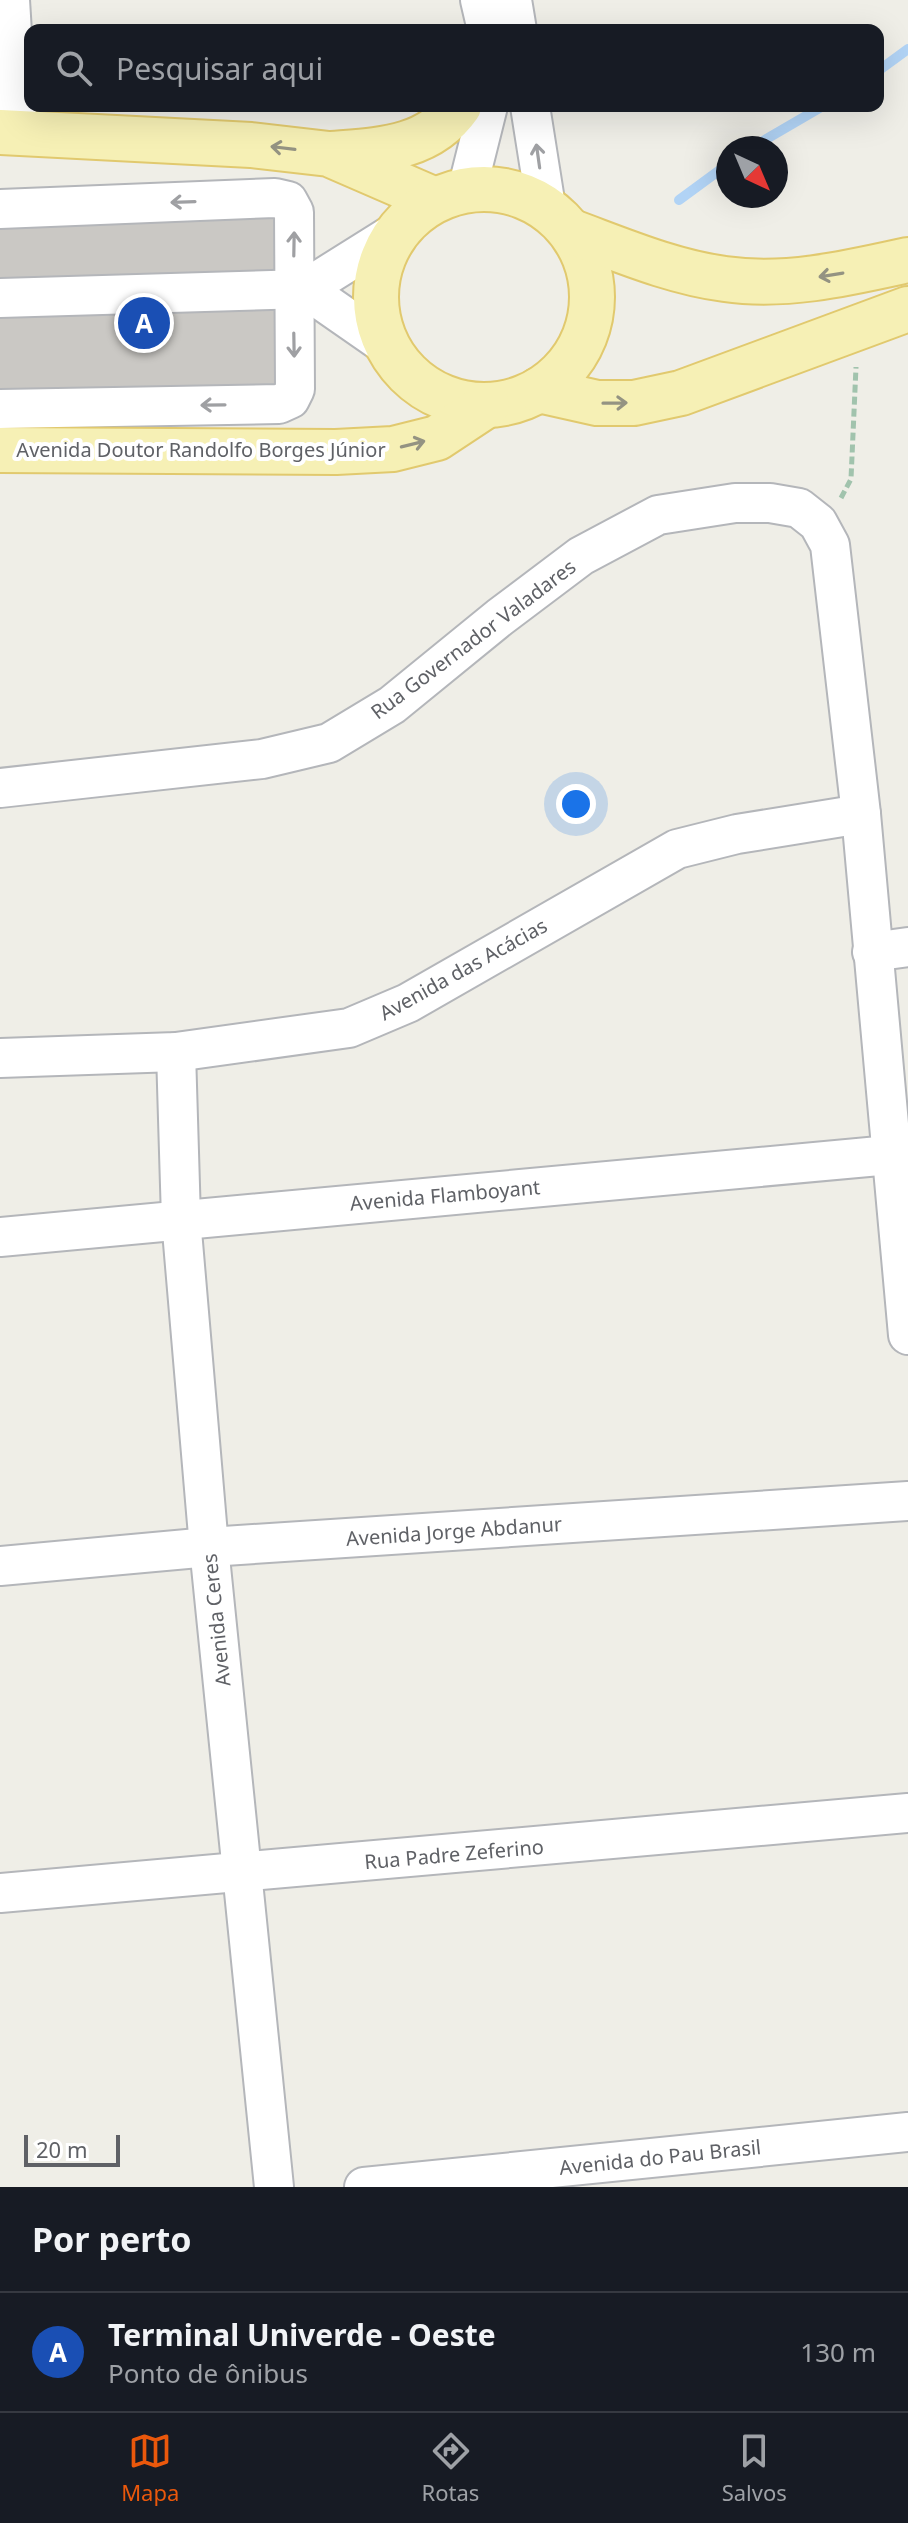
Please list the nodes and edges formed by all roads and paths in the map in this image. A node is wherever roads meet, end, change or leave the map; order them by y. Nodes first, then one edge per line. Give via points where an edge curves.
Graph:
1 (10, 0) edge
2 (480, 0) edge
3 (512, 0) edge
4 (486, 24) edge
5 (516, 24) edge
6 (455, 112) edge
7 (486, 112) edge
8 (532, 112) edge
9 (9, 131) edge
10 (329, 154) junction
11 (451, 195) junction
12 (0, 209) edge
13 (559, 219) junction
14 (399, 230) junction
15 (908, 260) edge
16 (299, 288) junction
17 (0, 298) edge
18 (885, 321) edge
19 (387, 346) junction
20 (539, 390) junction
21 (487, 405) junction
22 (0, 409) edge
23 (0, 450) edge
24 (808, 516) junction
25 (0, 788) edge
26 (861, 814) junction
27 (890, 950) edge
28 (176, 1052) junction
29 (0, 1058) edge
30 (890, 1155) junction
31 (181, 1219) junction
32 (0, 1237) edge
33 (908, 1335) edge
34 (908, 1501) edge
35 (209, 1547) junction
36 (0, 1566) edge
37 (908, 1813) edge
38 (241, 1873) junction
39 (0, 1893) edge
40 (908, 2132) edge
41 (274, 2187) edge
42 (364, 2187) edge

1 - 9 street
2 - 4 street
3 - 5 street
6 - 10 main road via 418,140
7 - 11 street
13 -> 8 street
10 -> 9 main road
10 - 11 main road
11 - 13 main road via 495,189 521,194
11 - 14 main road via 415,213
16 -> 12 street via 294,212 282,198
15 -> 13 main road via 789,281 725,279 659,264
13 - 20 main road via 586,258 593,288 590,319 571,360
14 - 16 street
14 - 19 main road via 377,281 377,315
16 - 17 street
16 - 19 street
16 -> 22 street via 295,389 284,403
20 -> 18 main road via 597,403 634,403 681,393
18 - 24 path via 857,367 851,479 837,504
19 - 21 main road via 405,371 429,390 457,402
20 - 21 main road
23 -> 21 main road, Avenida Doutor Randolfo Borges Júnior via 393,449 437,438
24 - 25 street, Rua Governador Valadares via 770,503 658,515 581,556 392,705 329,743 262,759
24 - 26 street via 830,545
26 - 27 street
26 - 28 street, Avenida das Acácias via 677,849 408,1003 349,1028
27 - 30 street
28 - 29 street, Avenida das Acácias
28 - 31 street, Avenida Ceres
30 - 31 street, Avenida Flamboyant
30 - 33 street
31 - 32 street, Avenida Flamboyant
31 - 35 street, Avenida Ceres
34 - 35 street, Avenida Jorge Abdanur
35 - 36 street, Avenida Jorge Abdanur
35 - 38 street, Avenida Ceres
37 - 38 street, Rua Padre Zeferino
38 - 39 street, Rua Padre Zeferino
38 - 41 street, Avenida Ceres
40 - 42 street, Avenida do Pau Brasil

